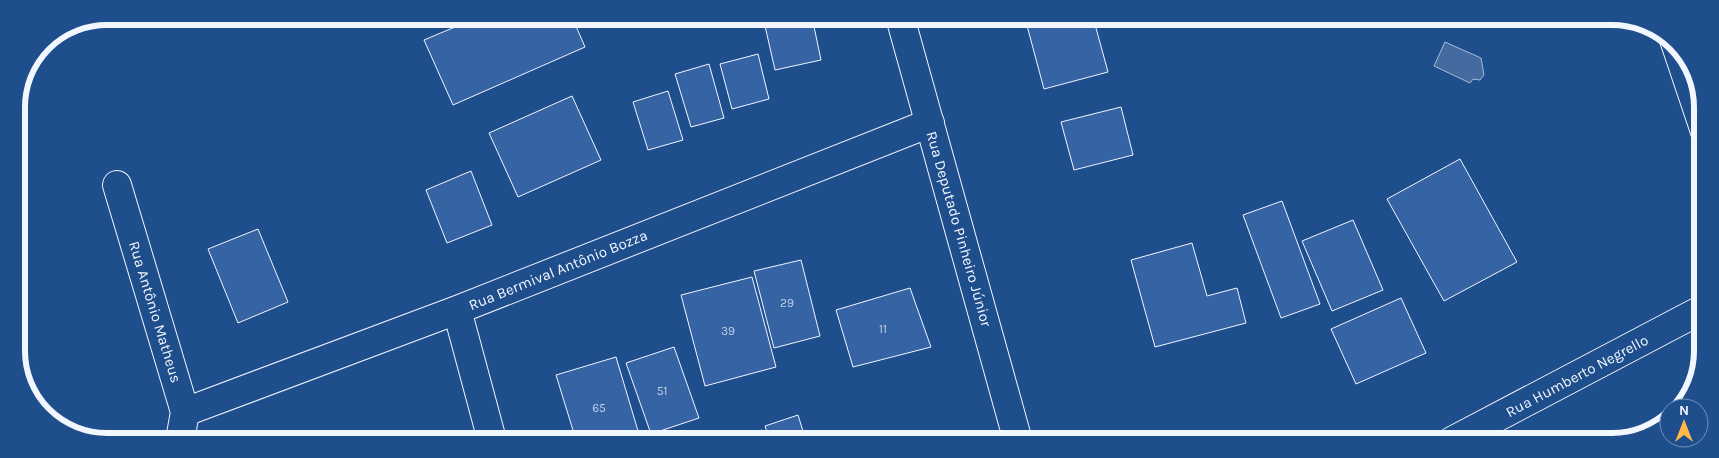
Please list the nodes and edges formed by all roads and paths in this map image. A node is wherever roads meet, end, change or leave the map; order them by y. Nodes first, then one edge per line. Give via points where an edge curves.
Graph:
1 (902, 25) edge
2 (1674, 53) edge
3 (1694, 113) edge
4 (930, 124) junction
5 (117, 185) dead end
6 (456, 310) junction
7 (1694, 314) edge
8 (185, 412) junction
9 (181, 433) edge
10 (490, 433) edge
11 (1016, 433) edge
12 (1467, 433) edge

1 - 4 street, Rua Deputado Pinheiro Júnior
2 - 3 lane
4 - 6 street, Rua Bermival Antônio Bozza
4 - 11 street, Rua Deputado Pinheiro Júnior
5 - 8 street, Rua Antônio Matheus
6 - 8 street, Rua Bermival Antônio Bozza
6 - 10 street
7 - 12 street, Rua Humberto Negrello
8 - 9 street, Rua Antônio Matheus

